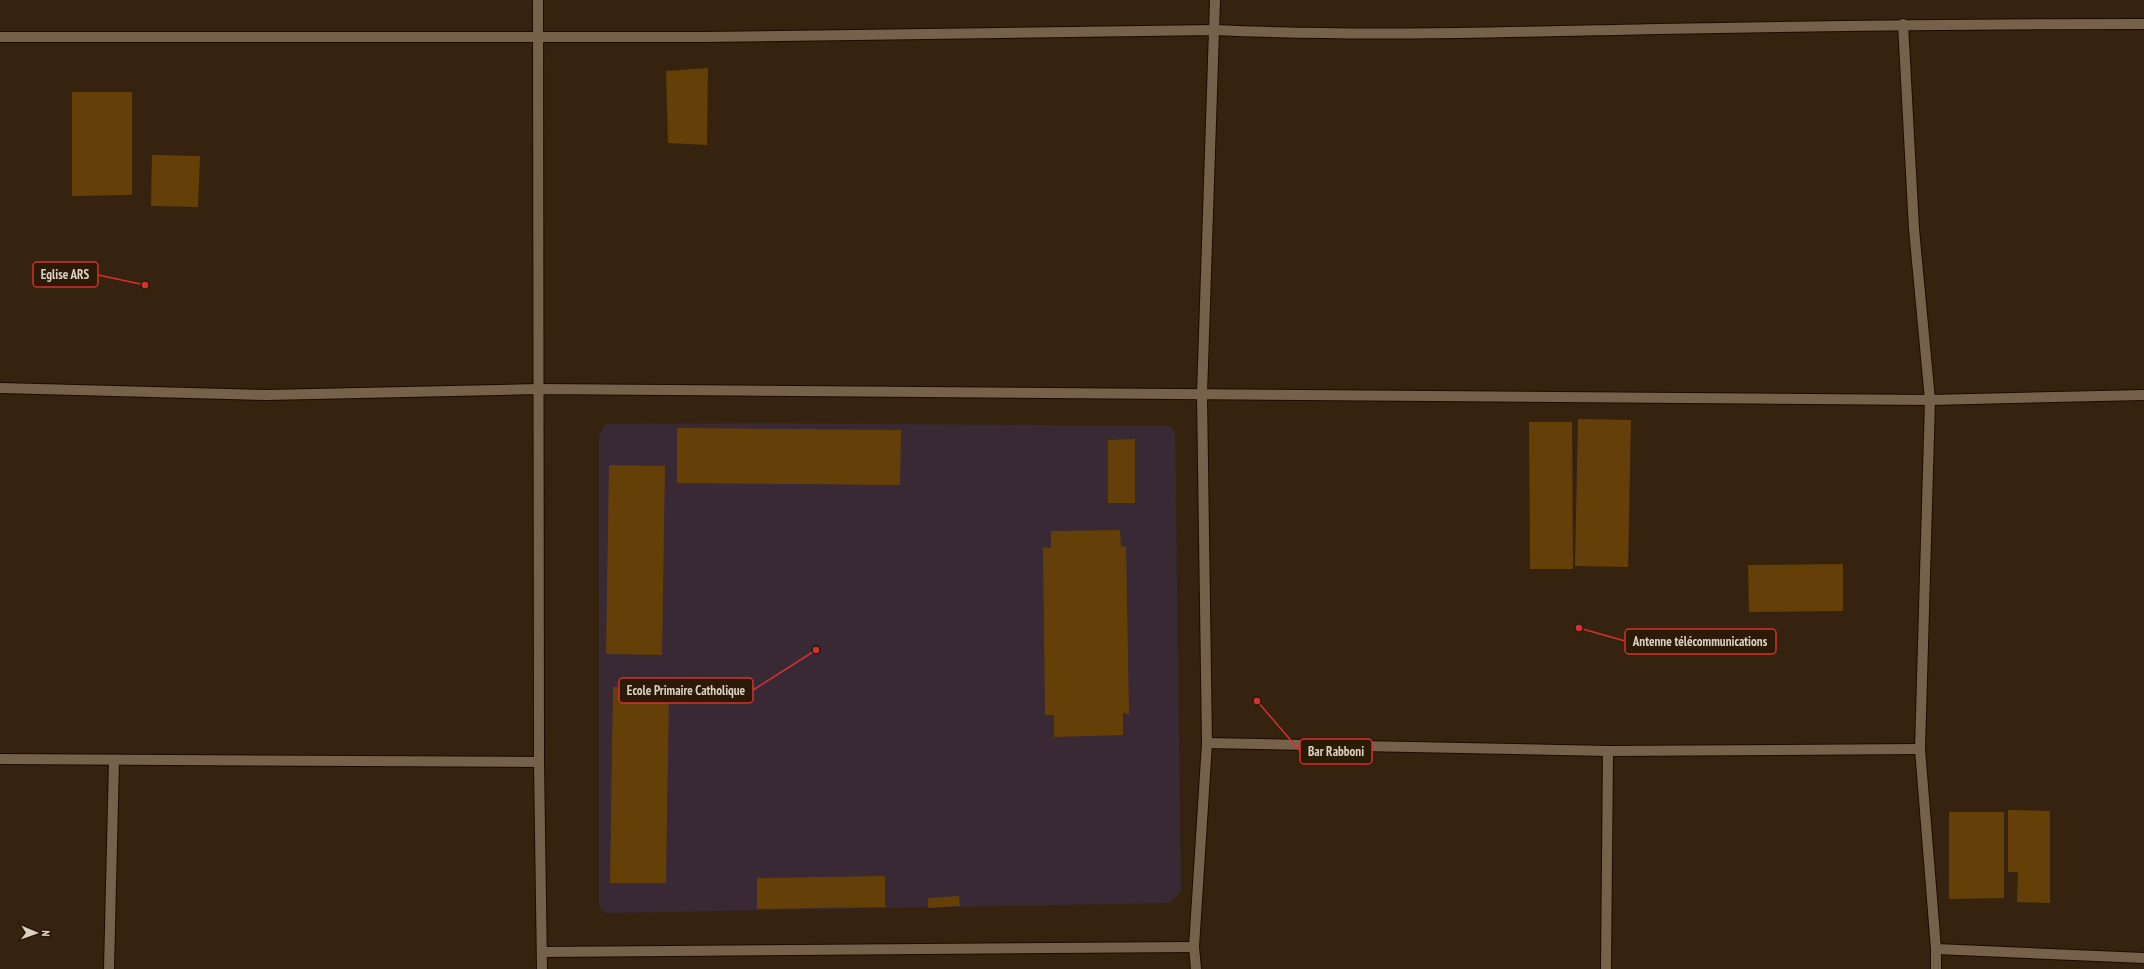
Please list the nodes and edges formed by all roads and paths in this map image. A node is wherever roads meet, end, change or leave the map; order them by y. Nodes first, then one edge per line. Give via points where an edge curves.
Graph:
1 (538, 0) edge
2 (1215, 0) edge
3 (1903, 24) junction
4 (2144, 24) edge
5 (1215, 30) junction
6 (0, 37) edge
7 (537, 37) junction
8 (0, 388) edge
9 (540, 389) junction
10 (1202, 395) junction
11 (2144, 395) edge
12 (1930, 400) junction
13 (1207, 743) junction
14 (1920, 749) junction
15 (1608, 751) junction
16 (0, 760) edge
17 (114, 760) junction
18 (539, 762) junction
19 (1194, 947) junction
20 (1936, 949) junction
21 (542, 952) junction
22 (2144, 958) edge
23 (110, 969) edge
24 (542, 969) edge
25 (1196, 969) edge
26 (1606, 969) edge
27 (1936, 969) edge

1 - 7 street
2 - 5 street
3 - 4 street
3 - 5 street via 1409,34 1300,34
3 - 12 street via 1914,229
5 - 7 street
5 - 10 street
6 - 7 street
7 - 9 street
8 - 9 street via 266,395
9 - 10 street
9 - 18 street
10 - 12 street
10 - 13 street
11 - 12 street
12 - 14 street
13 - 15 street
13 - 19 street
14 - 15 street
14 - 20 street
15 - 26 street
16 - 17 street
17 - 18 street
17 - 23 street
18 - 21 street
19 - 21 street
19 - 25 street
20 - 22 street
20 - 27 street
21 - 24 street

